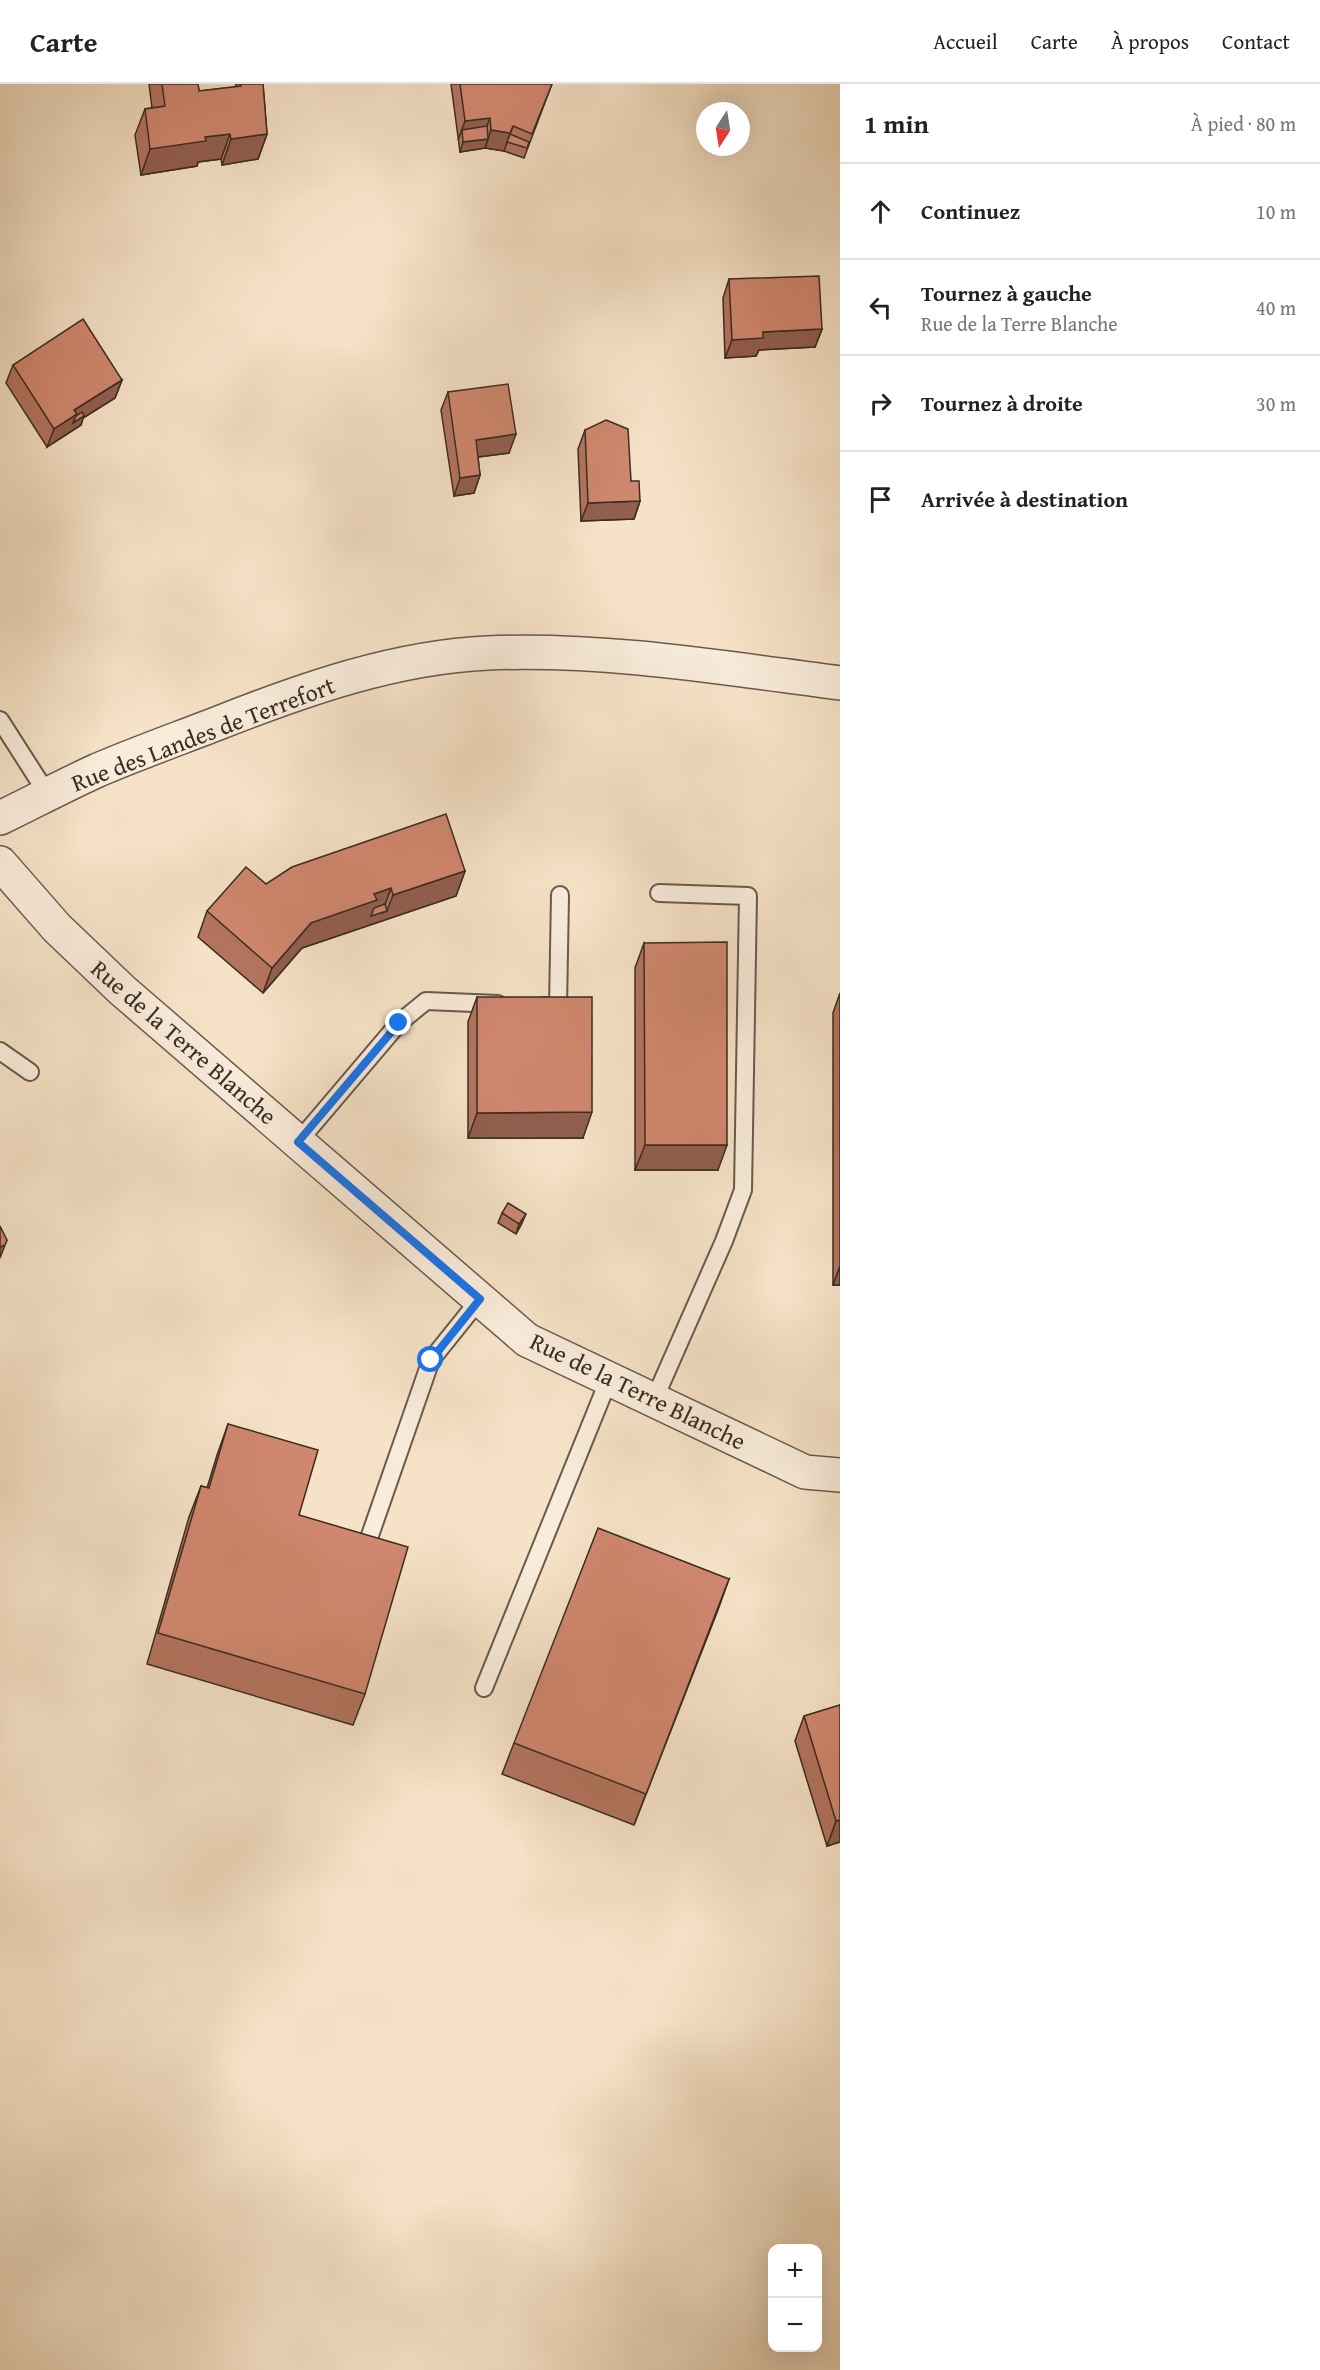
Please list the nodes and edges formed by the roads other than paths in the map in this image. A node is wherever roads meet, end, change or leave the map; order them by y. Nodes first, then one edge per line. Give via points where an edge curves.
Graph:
1 (840, 683) edge
2 (0, 720) edge
3 (48, 795) junction
4 (0, 818) edge
5 (0, 864) edge
6 (660, 893) dead end
7 (560, 895) dead end
8 (0, 1051) edge
9 (30, 1072) dead end
10 (298, 1142) junction
11 (480, 1299) junction
12 (609, 1379) junction
13 (654, 1400) junction
14 (840, 1475) edge
15 (367, 1544) edge
16 (484, 1688) dead end

1 - 3 street, Rue des Landes de Terrefort via 558,652 485,653 434,660 363,674 283,698 98,771
2 - 3 lane
3 - 4 street, Rue des Landes de Terrefort
5 - 10 street, Rue de la Terre Blanche via 57,928 122,990
6 - 13 lane via 748,896 743,1190
7 - 10 lane via 558,1007 426,1001 399,1023
8 - 9 lane
10 - 11 street, Rue de la Terre Blanche
11 - 12 street, Rue de la Terre Blanche via 527,1340
11 - 15 lane via 431,1360
12 - 13 street, Rue de la Terre Blanche
12 - 16 lane
13 - 14 street, Rue de la Terre Blanche via 805,1472

